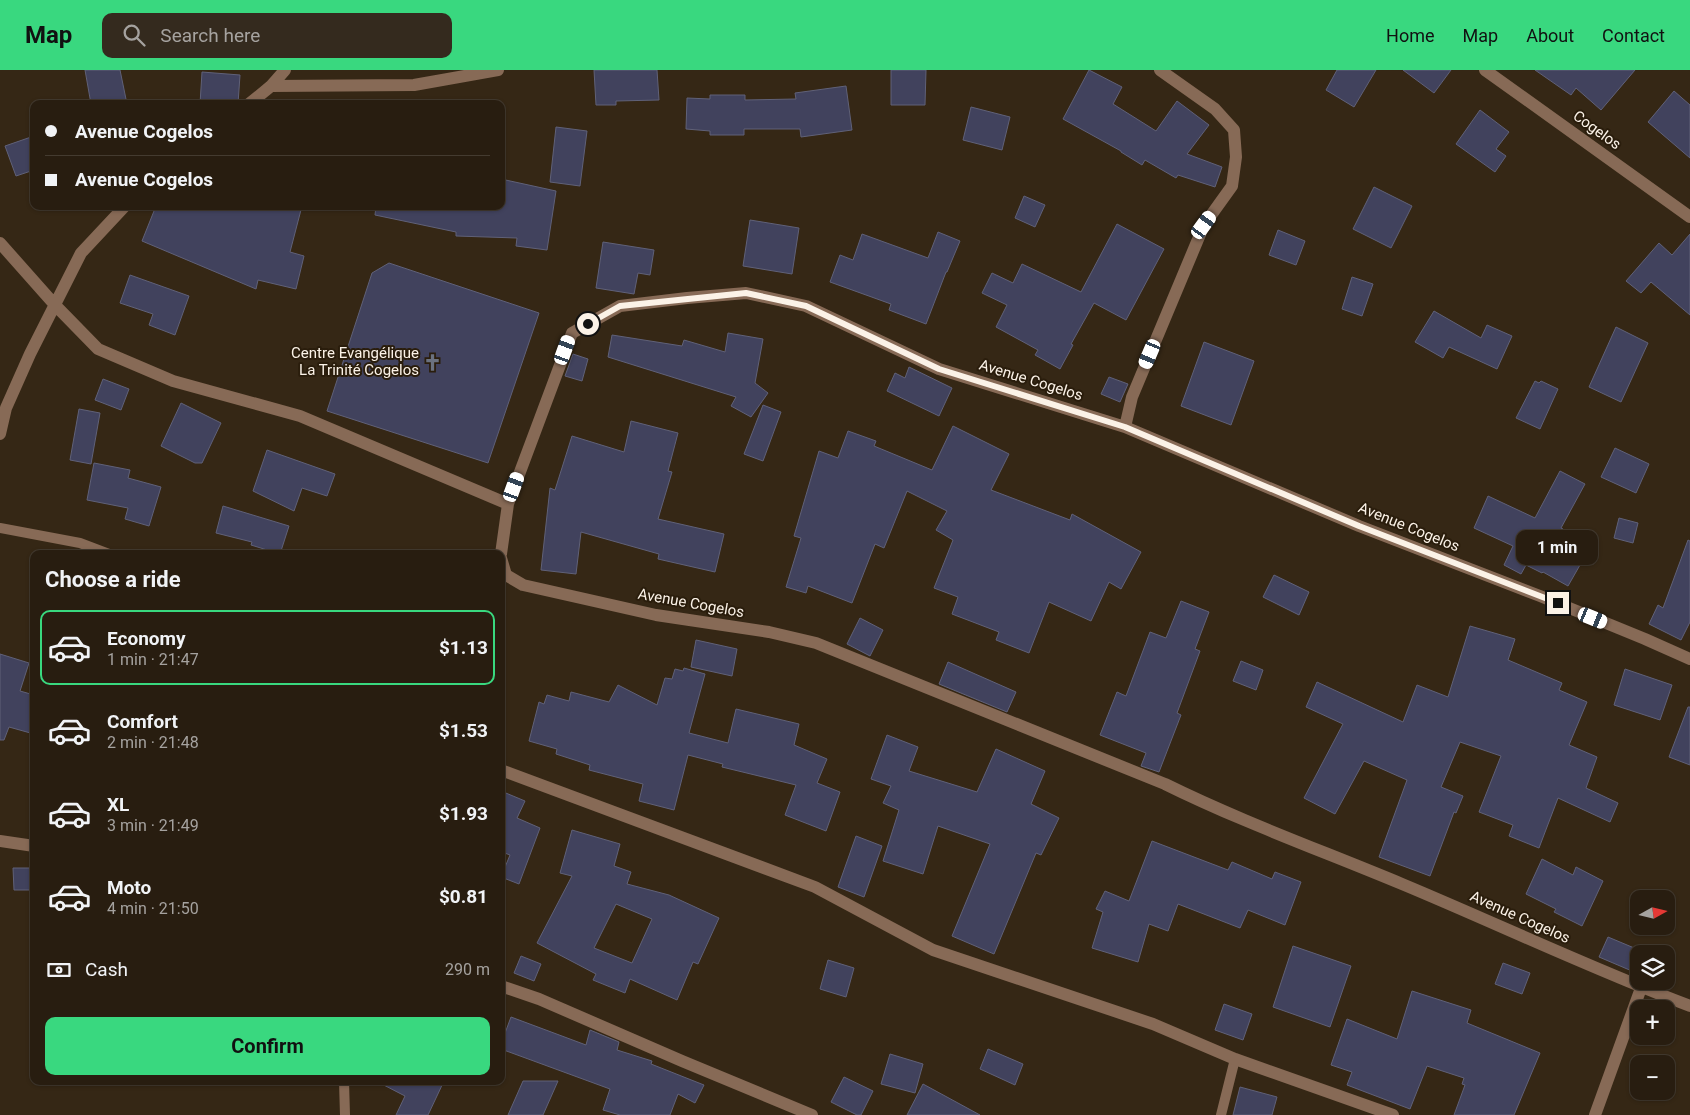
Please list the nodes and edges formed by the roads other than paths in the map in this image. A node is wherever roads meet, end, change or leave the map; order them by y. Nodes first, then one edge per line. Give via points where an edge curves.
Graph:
1 (285, 70) edge
2 (498, 70) edge
3 (1160, 70) edge
4 (1486, 70) edge
5 (271, 86) junction
6 (254, 100) edge
7 (121, 210) edge
8 (1690, 217) edge
9 (0, 242) edge
10 (55, 305) junction
11 (1125, 427) junction
12 (0, 434) edge
13 (508, 504) junction
14 (0, 528) edge
15 (98, 550) edge
16 (502, 550) edge
17 (505, 572) edge
18 (1690, 659) edge
19 (505, 771) edge
20 (0, 841) edge
21 (30, 845) edge
22 (1630, 983) edge
23 (505, 987) edge
24 (1640, 990) edge
25 (1646, 990) edge
26 (1690, 1006) edge
27 (1235, 1059) junction
28 (344, 1085) edge
29 (345, 1115) edge
30 (812, 1115) edge
31 (1221, 1115) edge
32 (1393, 1115) edge
33 (1595, 1115) edge

1 - 5 street
2 - 5 street via 414,85
3 - 11 street via 1215,109 1234,130 1236,157 1232,186 1204,225 1132,398
4 - 8 street, Cogelos
5 - 6 street
7 - 10 street via 81,254
9 - 10 street
10 - 12 street via 6,408
10 - 13 street via 98,349 173,382 300,416
11 - 13 street, Avenue Cogelos via 939,369 806,306 746,293 620,306 572,333
11 - 18 street, Avenue Cogelos via 1359,526
13 - 16 street, Avenue Cogelos
14 - 15 lane via 80,543
17 - 22 street, Avenue Cogelos via 523,585 656,615 769,632 816,643 1165,784
19 - 27 street via 815,887 933,950 1153,1024
20 - 21 street
23 - 30 street
24 - 33 street
25 - 26 street, Avenue Cogelos
27 - 31 lane
27 - 32 street
28 - 29 lane

